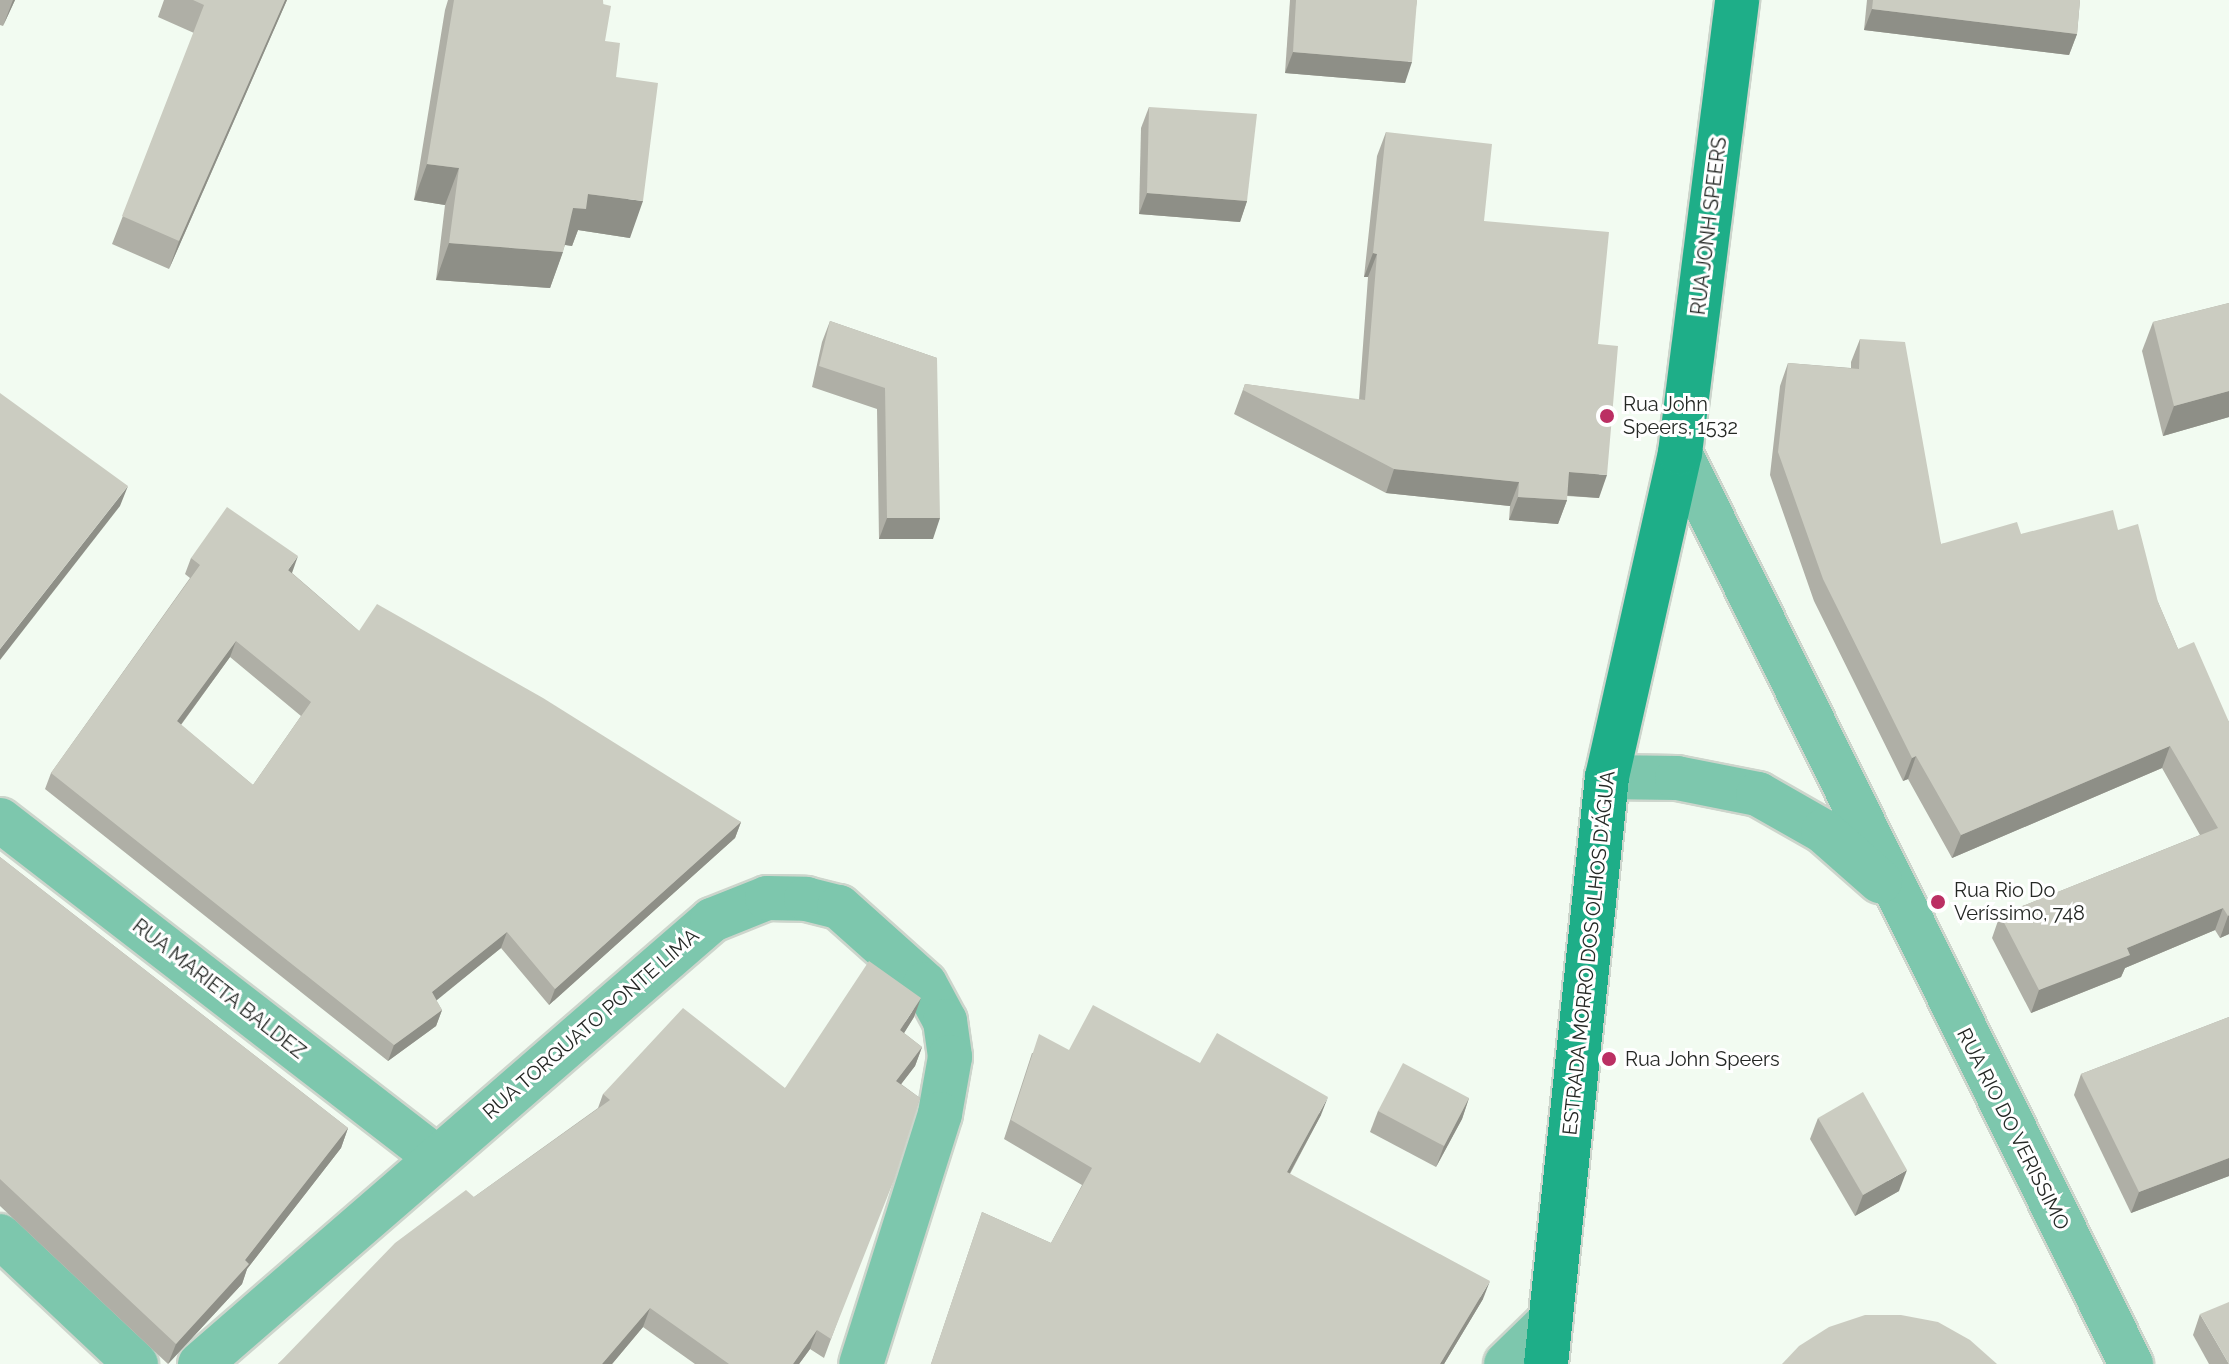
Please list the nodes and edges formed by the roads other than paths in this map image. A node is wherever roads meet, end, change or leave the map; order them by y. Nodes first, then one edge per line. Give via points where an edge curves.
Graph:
1 (1737, 0) edge
2 (1680, 453) junction
3 (1607, 777) junction
4 (0, 820) edge
5 (1894, 893) junction
6 (437, 1158) junction
7 (0, 1236) edge
8 (1550, 1321) junction
9 (136, 1364) edge
10 (200, 1364) edge
11 (861, 1364) edge
12 (1506, 1364) edge
13 (1546, 1364) edge
14 (2131, 1364) edge

1 - 2 main road, RUA JONH SPEERS
2 - 3 main road, ESTRADA MORRO DOS OLHOS D'ÁGUA
2 - 5 street, RUA RIO DO VERISSIMO
3 - 5 street, RUA RIO DO VERISSIMO via 1677,778 1758,794 1823,831
3 - 8 main road, ESTRADA MORRO DOS OLHOS D'ÁGUA
4 - 6 street, RUA MARIETA BALDEZ
5 - 14 street, RUA RIO DO VERISSIMO
6 - 10 street, RUA TORQUATO PONTE LIMA
6 - 11 street, RUA TORQUATO PONTE LIMA via 712,920 767,898 839,907 925,984 945,1021 950,1057 940,1114
7 - 9 street
8 - 12 street
8 - 13 main road, ESTRADA MORRO DOS OLHOS D'ÁGUA

